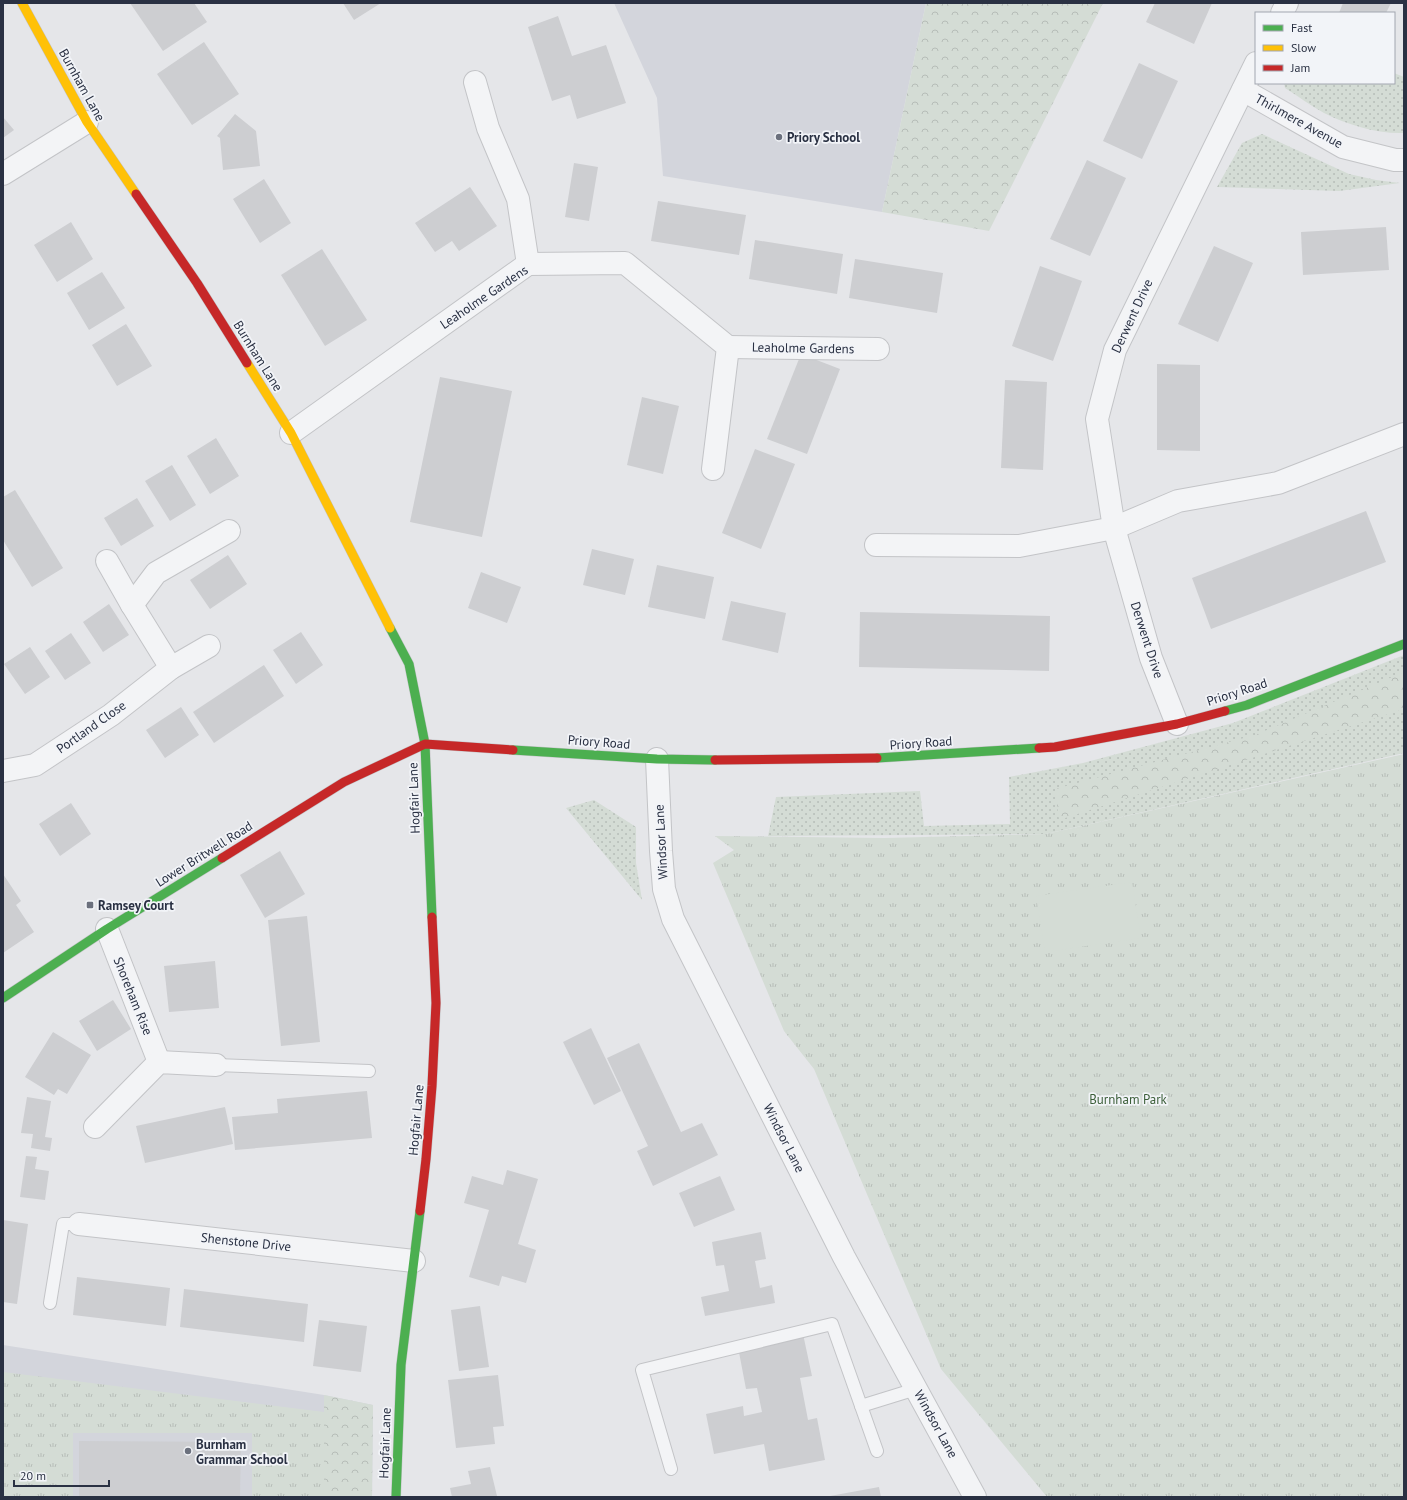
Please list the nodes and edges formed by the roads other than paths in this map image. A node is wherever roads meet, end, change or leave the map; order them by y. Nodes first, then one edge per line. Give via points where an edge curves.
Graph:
1 (22, 3) edge
2 (1287, 3) edge
3 (1282, 12) edge
4 (1255, 65) edge
5 (475, 82) dead end
6 (1242, 90) junction
7 (87, 122) junction
8 (1404, 160) edge
9 (3, 174) edge
10 (528, 264) junction
11 (728, 346) junction
12 (878, 349) dead end
13 (291, 433) junction
14 (1404, 434) edge
15 (713, 469) dead end
16 (1114, 528) junction
17 (229, 531) dead end
18 (876, 545) dead end
19 (107, 561) dead end
20 (132, 605) junction
21 (1404, 644) edge
22 (209, 646) dead end
23 (171, 668) junction
24 (1177, 724) junction
25 (425, 744) junction
26 (657, 759) junction
27 (3, 771) edge
28 (107, 929) junction
29 (3, 998) edge
30 (159, 1062) junction
31 (216, 1065) joint
32 (369, 1071) dead end
33 (95, 1127) dead end
34 (79, 1224) joint
35 (414, 1261) junction
36 (50, 1302) dead end
37 (916, 1389) junction
38 (861, 1406) junction
39 (877, 1451) dead end
40 (671, 1469) dead end
41 (396, 1497) edge
42 (975, 1497) edge

1 - 7 street, Burnham Lane
2 - 3 street
4 - 6 street, Derwent Drive
5 - 10 street via 488,128 518,199
6 - 8 street, Thirlmere Avenue via 1343,147
6 - 16 street, Derwent Drive via 1115,350 1097,419
7 - 9 street
7 - 13 street, Burnham Lane via 197,283
10 - 11 street, Leaholme Gardens via 625,263
10 - 13 street, Leaholme Gardens
11 - 12 street, Leaholme Gardens
11 - 15 street
13 - 25 street, Burnham Lane via 409,664
14 - 16 street via 1278,483 1178,501
16 - 18 street via 1019,546
16 - 24 street, Derwent Drive via 1150,658
17 - 20 street via 156,573
19 - 20 street
20 - 23 street
21 - 24 street, Priory Road via 1247,705
22 - 23 street, Portland Close
23 - 27 street, Portland Close via 111,715 35,765
24 - 26 street, Priory Road via 1055,747 866,760
25 - 26 street, Priory Road
25 - 28 street, Lower Britwell Road via 344,782
25 - 35 street, Hogfair Lane via 436,1034 426,1159
26 - 37 street, Windsor Lane via 664,889 673,919 844,1257
28 - 29 street, Lower Britwell Road
28 - 30 street, Shoreham Rise
30 - 31 street
30 - 33 street
31 - 32 lane
34 - 35 street, Shenstone Drive
34 - 36 lane via 63,1224
35 - 41 street, Hogfair Lane via 401,1365
37 - 38 lane
37 - 42 street, Windsor Lane
38 - 39 lane
38 - 40 lane via 832,1324 642,1370

